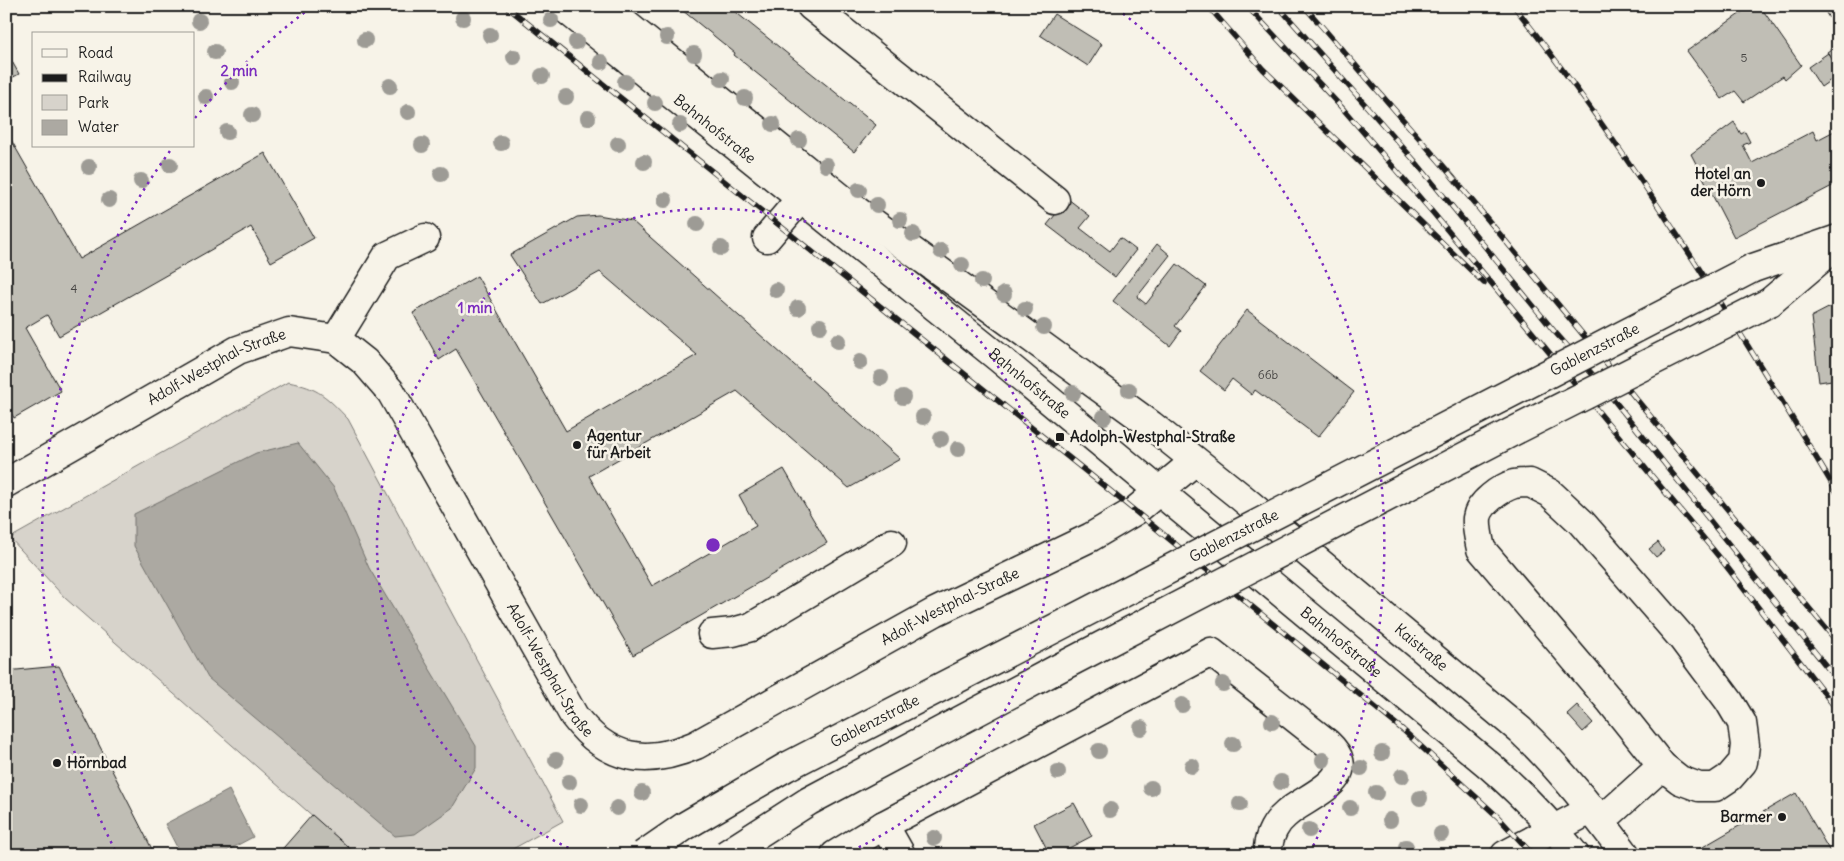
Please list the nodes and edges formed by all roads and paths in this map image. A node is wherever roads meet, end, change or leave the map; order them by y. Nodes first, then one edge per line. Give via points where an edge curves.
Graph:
1 (562, 6) edge
2 (603, 6) edge
3 (812, 6) edge
4 (801, 198) junction
5 (1055, 200) dead end
6 (425, 238) dead end
7 (767, 238) dead end
8 (1838, 239) edge
9 (1838, 244) edge
10 (336, 339) junction
11 (1195, 461) junction
12 (6, 483) edge
13 (1158, 492) junction
14 (892, 543) dead end
15 (712, 634) dead end
16 (1662, 766) junction
17 (1596, 815) junction
18 (884, 824) junction
19 (1555, 830) junction
20 (1268, 848) dead end
21 (643, 855) edge
22 (725, 855) edge
23 (835, 855) edge
24 (901, 855) edge
25 (1505, 855) edge
26 (1575, 855) edge
27 (1626, 855) edge

1 - 4 main road, Bahnhofstraße
2 - 11 main road, Bahnhofstraße via 857,210
3 - 5 main road
4 - 7 main road
4 - 13 main road, Bahnhofstraße via 1008,365
6 - 10 main road via 387,256
8 - 21 main road, Gablenzstraße, bridge via 1753,268 795,762 685,826
9 - 22 main road, bridge via 1770,302 1510,433 1057,669 809,801
10 - 12 main road, Adolf-Westphal-Straße via 289,332 238,350
10 - 13 main road, Adolf-Westphal-Straße via 365,362 391,392 574,716 598,741 634,757 665,756 696,745 935,612 1091,537 1135,511
11 - 13 main road, Adolf-Westphal-Straße
11 - 17 main road, Kaistraße via 1520,730
13 - 19 main road, Bahnhofstraße via 1514,787
14 - 15 main road via 751,626
16 - 16 main road via 1680,780 1699,787 1715,787 1730,777 1744,762 1745,744 1742,723 1729,701 1682,638 1581,522 1550,493 1530,483 1514,484 1498,492 1477,516 1481,549
16 - 17 main road
17 - 19 main road
17 - 27 main road, Kaistraße
18 - 20 main road via 1212,652 1328,743 1338,757 1339,768 1334,781 1326,790 1284,815 1273,831
18 - 23 main road
18 - 24 main road
19 - 25 main road
19 - 26 main road

